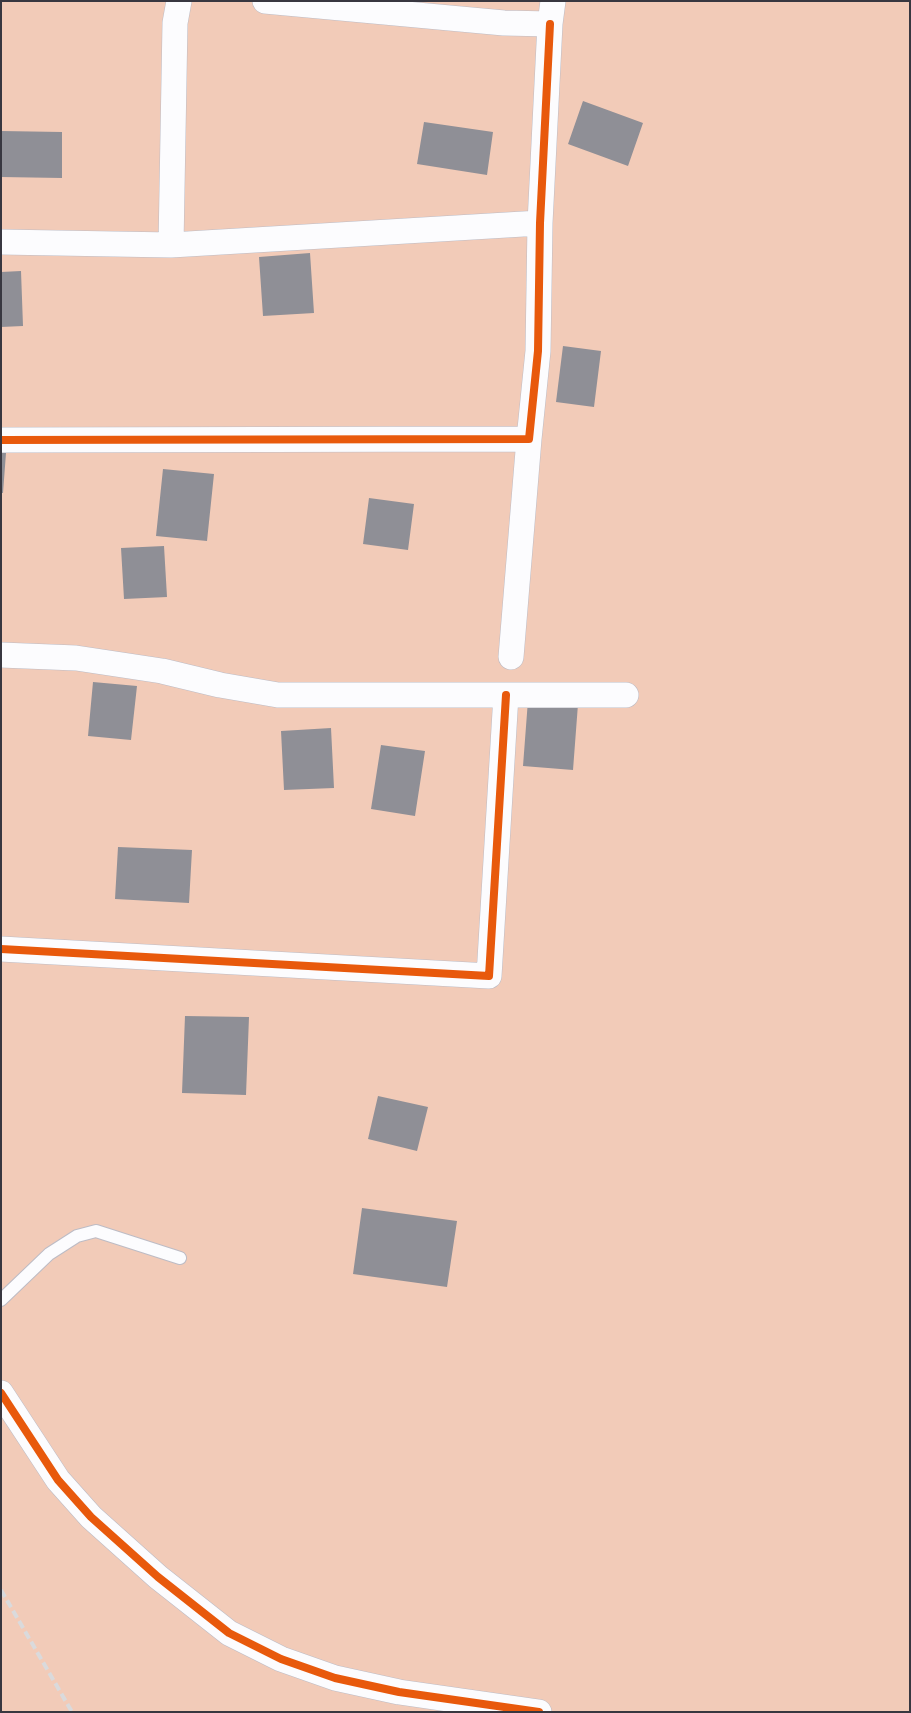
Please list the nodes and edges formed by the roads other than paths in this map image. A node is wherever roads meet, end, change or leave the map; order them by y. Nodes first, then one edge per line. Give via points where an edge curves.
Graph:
1 (179, 1) edge
2 (265, 1) edge
3 (551, 13) edge
4 (540, 223) junction
5 (1, 242) edge
6 (171, 245) junction
7 (529, 439) junction
8 (1, 440) edge
9 (1, 655) edge
10 (511, 656) dead end
11 (626, 694) dead end
12 (506, 695) junction
13 (1, 950) edge
14 (180, 1258) dead end
15 (1, 1300) edge
16 (1, 1393) edge
17 (539, 1712) edge

1 - 6 street via 174,23
2 - 3 street via 504,24
3 - 4 street
4 - 6 street
4 - 7 street via 538,351
5 - 6 street
7 - 8 street
7 - 10 street
9 - 12 street via 76,658 162,671 278,695
11 - 12 street
12 - 13 street via 489,976
14 - 15 lane via 96,1231 77,1236 49,1254
16 - 17 street via 58,1480 91,1517 228,1633 280,1659 335,1678 399,1692

